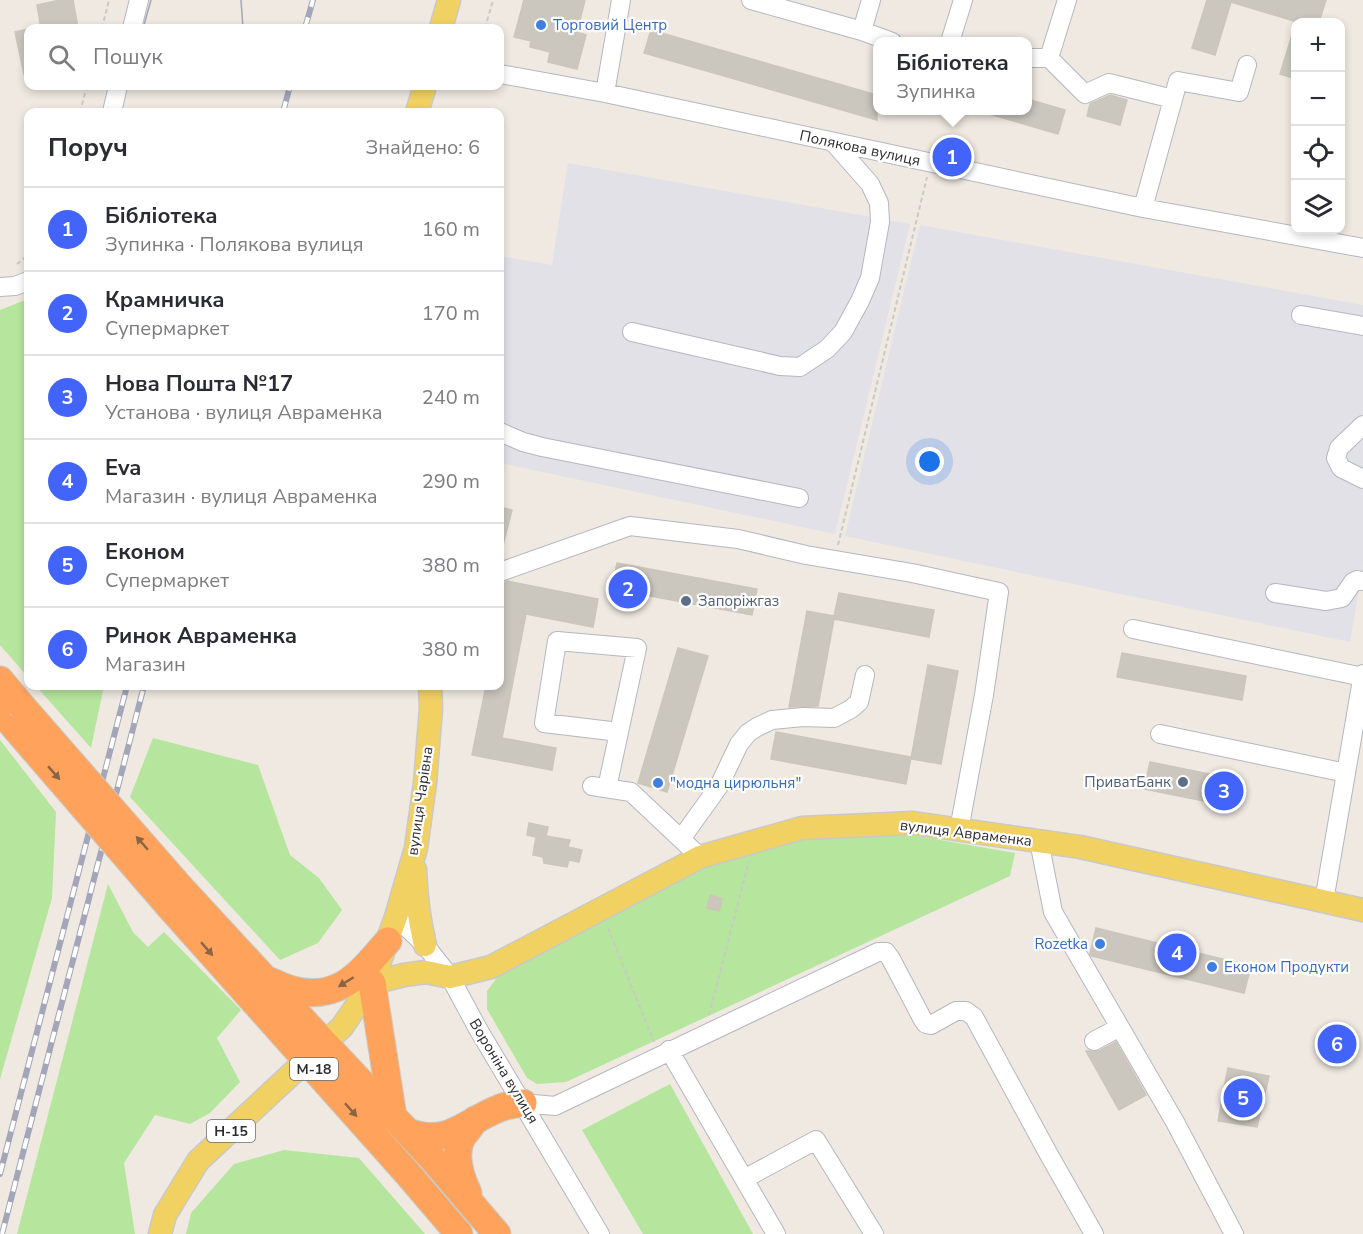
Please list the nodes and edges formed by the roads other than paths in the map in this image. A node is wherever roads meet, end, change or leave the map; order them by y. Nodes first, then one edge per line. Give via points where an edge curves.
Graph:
1 (139, 0) edge
2 (449, 0) edge
3 (621, 0) edge
4 (871, 0) edge
5 (963, 0) edge
6 (1067, 0) edge
7 (757, 1) edge
8 (133, 24) edge
9 (442, 24) edge
10 (862, 31) junction
11 (878, 37) edge
12 (952, 37) edge
13 (1032, 58) edge
14 (1049, 58) junction
15 (1248, 65) dead end
16 (504, 75) edge
17 (117, 90) edge
18 (424, 90) edge
19 (605, 93) junction
20 (1173, 99) junction
21 (113, 108) edge
22 (418, 108) edge
23 (833, 142) junction
24 (1143, 208) junction
25 (1363, 248) edge
26 (24, 283) edge
27 (0, 287) edge
28 (1301, 315) dead end
29 (1363, 326) edge
30 (632, 332) dead end
31 (1363, 425) edge
32 (504, 434) edge
33 (1363, 479) edge
34 (799, 498) dead end
35 (504, 571) edge
36 (1363, 582) edge
37 (1275, 593) dead end
38 (1132, 629) dead end
39 (865, 675) dead end
40 (1363, 676) edge
41 (0, 680) edge
42 (430, 690) edge
43 (12, 715) edge
44 (619, 732) junction
45 (1160, 734) dead end
46 (1357, 746) edge
47 (1346, 772) junction
48 (959, 830) junction
49 (681, 839) junction
50 (1039, 841) junction
51 (416, 848) junction
52 (700, 857) junction
53 (174, 896) junction
54 (1324, 901) junction
55 (1363, 910) edge
56 (392, 929) junction
57 (425, 945) junction
58 (450, 977) junction
59 (266, 979) junction
60 (372, 983) junction
61 (1120, 1027) junction
62 (1094, 1041) dead end
63 (316, 1052) junction
64 (664, 1053) junction
65 (523, 1103) junction
66 (475, 1120) junction
67 (401, 1125) junction
68 (744, 1179) junction
69 (476, 1210) junction
70 (160, 1234) edge
71 (459, 1234) edge
72 (497, 1234) edge
73 (600, 1234) edge
74 (776, 1234) edge
75 (874, 1234) edge
76 (1094, 1234) edge
77 (1234, 1234) edge

1 - 8 street
2 - 9 main road
3 - 19 street
4 - 10 street
5 - 12 street
6 - 14 street
7 - 10 street
10 - 11 street
13 - 14 street
14 - 20 street via 1085,94 1109,83
15 - 20 street via 1239,92 1178,81
16 - 19 street, Полякова вулиця
17 - 21 street
18 - 22 main road
19 - 23 street, Полякова вулиця
20 - 24 street
23 - 24 street, Полякова вулиця
23 - 30 street via 870,184 879,203 880,222 867,286 843,332 826,349 800,367 780,366
24 - 25 street, Полякова вулиця
26 - 27 street
28 - 29 street
31 - 33 street via 1339,448 1336,458 1341,468
32 - 34 street via 542,447
35 - 48 street via 630,526 738,539 999,592
36 - 37 street via 1353,582 1342,598 1326,601
38 - 40 street
39 - 49 street via 859,702 834,718 772,720 748,733 719,786
40 - 46 street
41 - 43 highway, М-18
42 - 51 main road, вулиця Чарівна
43 - 53 highway, М-18, bridge
44 - 44 street via 637,648 557,641 544,723
44 - 49 street via 600,787 631,792
45 - 47 street
46 - 47 street
47 - 54 street
48 - 50 main road, вулиця Авраменка
48 - 52 main road, вулиця Авраменка via 913,823 802,828
49 - 52 street
50 - 54 main road, вулиця Авраменка
50 - 61 street via 1053,912
51 - 56 main road, вулиця Чарівна
51 - 57 main road via 416,894
52 - 58 main road, вулиця Авраменка via 491,967
53 - 59 highway, М-18
53 -> 63 highway, М-18 via 246,994
54 - 55 main road, вулиця Авраменка
56 - 57 street, Вороніна вулиця
56 -> 59 highway via 366,967 346,985 319,993 294,990
56 - 60 main road, вулиця Чарівна
57 - 58 street, Вороніна вулиця
58 - 60 main road via 426,972
58 - 65 street, Вороніна вулиця
59 - 63 highway, М-18
60 - 63 main road, вулиця Чарівна via 342,1027
60 - 67 highway
61 - 62 street
61 - 77 street
63 - 67 highway, М-18
63 - 70 main road, Н-15 via 198,1161 165,1215
63 -> 71 highway, М-18 via 407,1173
64 - 65 street via 555,1106
64 - 68 street
64 - 76 street via 878,952 886,952 926,1024 956,1011 966,1011 974,1017
65 - 66 highway via 501,1107
65 - 73 street, Вороніна вулиця
66 - 67 highway via 434,1138 420,1137
66 - 69 highway via 462,1138 457,1161
67 - 69 highway, М-18
68 - 74 street
68 - 75 street via 816,1140
69 - 72 highway, М-18

